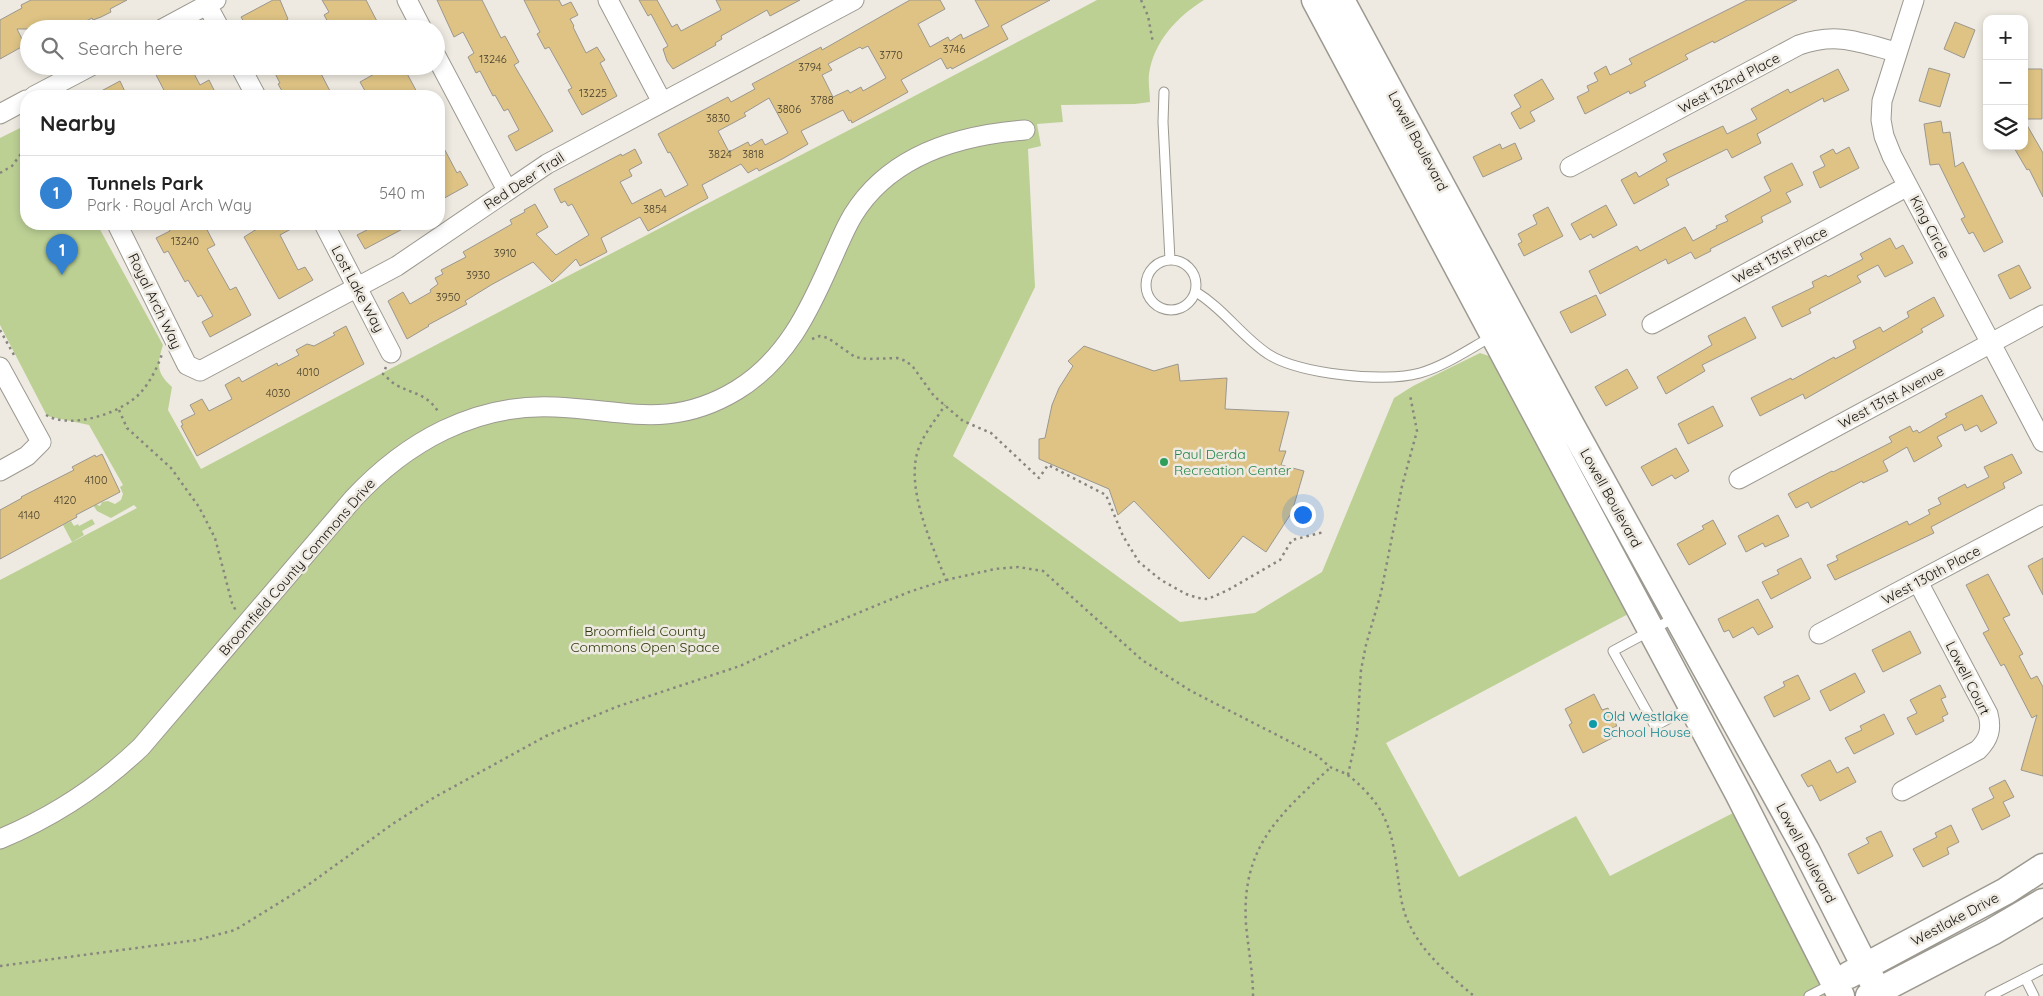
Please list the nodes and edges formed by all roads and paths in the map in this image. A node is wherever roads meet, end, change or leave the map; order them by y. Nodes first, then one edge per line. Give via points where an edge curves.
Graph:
1 (407, 0) edge
2 (608, 0) edge
3 (854, 0) edge
4 (1141, 0) edge
5 (1315, 0) edge
6 (1341, 0) edge
7 (1914, 0) edge
8 (212, 2) edge
9 (828, 6) edge
10 (179, 20) edge
11 (217, 20) edge
12 (417, 20) edge
13 (1153, 42) dead end
14 (1896, 52) junction
15 (445, 73) edge
16 (77, 75) edge
17 (245, 75) edge
18 (52, 90) edge
19 (253, 90) edge
20 (1164, 92) dead end
21 (662, 102) junction
22 (20, 103) edge
23 (0, 114) edge
24 (1025, 130) dead end
25 (20, 155) edge
26 (1570, 167) dead end
27 (0, 173) edge
28 (1908, 186) junction
29 (507, 190) junction
30 (120, 230) edge
31 (327, 230) edge
32 (1170, 260) junction
33 (358, 288) junction
34 (1196, 292) junction
35 (2043, 315) edge
36 (1652, 324) dead end
37 (0, 330) edge
38 (1494, 336) junction
39 (812, 339) dead end
40 (1990, 343) junction
41 (165, 348) dead end
42 (391, 353) joint
43 (7, 362) edge
44 (200, 371) joint
45 (1410, 395) dead end
46 (945, 405) junction
47 (42, 408) dead end
48 (119, 410) junction
49 (1571, 425) junction
50 (448, 428) junction
51 (2043, 442) edge
52 (0, 471) edge
53 (1739, 479) dead end
54 (2043, 515) edge
55 (1324, 532) dead end
56 (946, 580) junction
57 (1918, 582) junction
58 (1676, 617) junction
59 (247, 624) junction
60 (1652, 630) junction
61 (1819, 634) dead end
62 (1692, 707) junction
63 (1331, 767) junction
64 (1348, 775) junction
65 (1902, 791) dead end
66 (0, 839) edge
67 (2043, 867) edge
68 (2043, 902) edge
69 (0, 966) edge
70 (1865, 967) junction
71 (2043, 969) edge
72 (2025, 978) junction
73 (1838, 989) edge
74 (1875, 994) edge
75 (1253, 996) edge
76 (1474, 996) edge
77 (1809, 996) edge
78 (1990, 996) edge
79 (2034, 996) edge

1 - 12 street
2 - 21 street
3 - 9 street, Red Deer Trail
4 - 13 path
5 - 38 main road, Lowell Boulevard
6 - 49 main road, Lowell Boulevard
7 - 14 street, King Circle
8 - 10 street
8 - 11 street
9 - 21 street, Red Deer Trail
14 - 26 street, West 132nd Place via 1839,38 1799,45
14 - 28 street, King Circle via 1882,101 1881,120 1892,156
15 - 29 street
16 - 18 street
17 - 19 street
20 - 32 lane
21 - 29 street, Red Deer Trail via 547,164
22 - 23 street
24 - 50 street, Broomfield County Commons Drive via 984,134 950,143 916,157 885,178 853,216 807,313 786,346 759,374 723,398 699,407 654,415 552,406 516,408
25 - 27 path via 12,166
28 - 36 street, West 131st Place
28 - 40 street, King Circle
29 - 33 street, Red Deer Trail via 397,266
30 - 44 street, Royal Arch Way via 187,365
31 - 33 street, Lost Lake Way
32 - 34 lane via 1178,261 1191,271
32 - 34 lane via 1155,266 1149,273 1146,283 1156,306 1171,310 1187,305
33 - 42 street, Lost Lake Way
33 - 44 street, Red Deer Trail
34 - 38 lane via 1214,304 1246,337 1282,362 1335,373 1392,377 1421,373
35 - 40 street, West 131st Avenue
37 - 43 path
38 - 49 main road via 1508,332 1515,338 1548,396
38 - 60 main road, Lowell Boulevard
39 - 46 path via 828,338 855,357 906,361
40 - 51 street, King Circle
40 - 53 street, West 131st Avenue
41 - 48 path via 142,392
42 - 50 path via 383,374 394,384 420,394 436,407
43 - 52 street via 41,442 27,456
45 - 64 path via 1417,431 1402,486 1382,592 1360,670 1357,733
46 - 55 path via 963,421 991,433 1039,478 1048,465 1106,495 1123,536 1139,562 1186,594 1208,599 1215,596 1280,560 1292,540
46 - 56 path via 920,445 915,464 915,485
47 - 48 path via 47,416 63,419 87,419
48 - 59 path via 127,428 171,468 199,507 216,538 232,603
49 - 58 main road, Lowell Boulevard
50 - 59 street, Broomfield County Commons Drive via 404,452 362,489
54 - 57 street, West 130th Place
56 - 63 path via 1010,568 1043,571 1142,660 1191,691 1318,756
56 - 69 path via 824,627 740,666 616,707 546,736 435,797 308,885 235,930 197,940
57 - 61 street, West 130th Place
57 - 65 street, Lowell Court via 1991,724 1990,732 1978,750
58 - 60 lane
58 - 70 main road, Lowell Boulevard via 1806,850
59 - 66 street, Broomfield County Commons Drive via 155,732 122,765 62,809
60 - 62 main road, Lowell Boulevard
60 - 62 lane via 1613,651 1655,726
62 - 73 main road, Lowell Boulevard
63 - 64 path
63 - 75 path via 1276,821 1262,841 1252,865 1245,890
64 - 76 path via 1381,812 1390,832 1401,900 1410,926 1441,968
67 - 70 main road, Westlake Drive via 1998,896
68 - 74 main road, Westlake Drive
70 - 73 main road, Westlake Drive
70 - 74 main road, Lowell Boulevard
71 - 72 lane
72 - 78 lane
72 - 79 lane
73 - 77 lane

